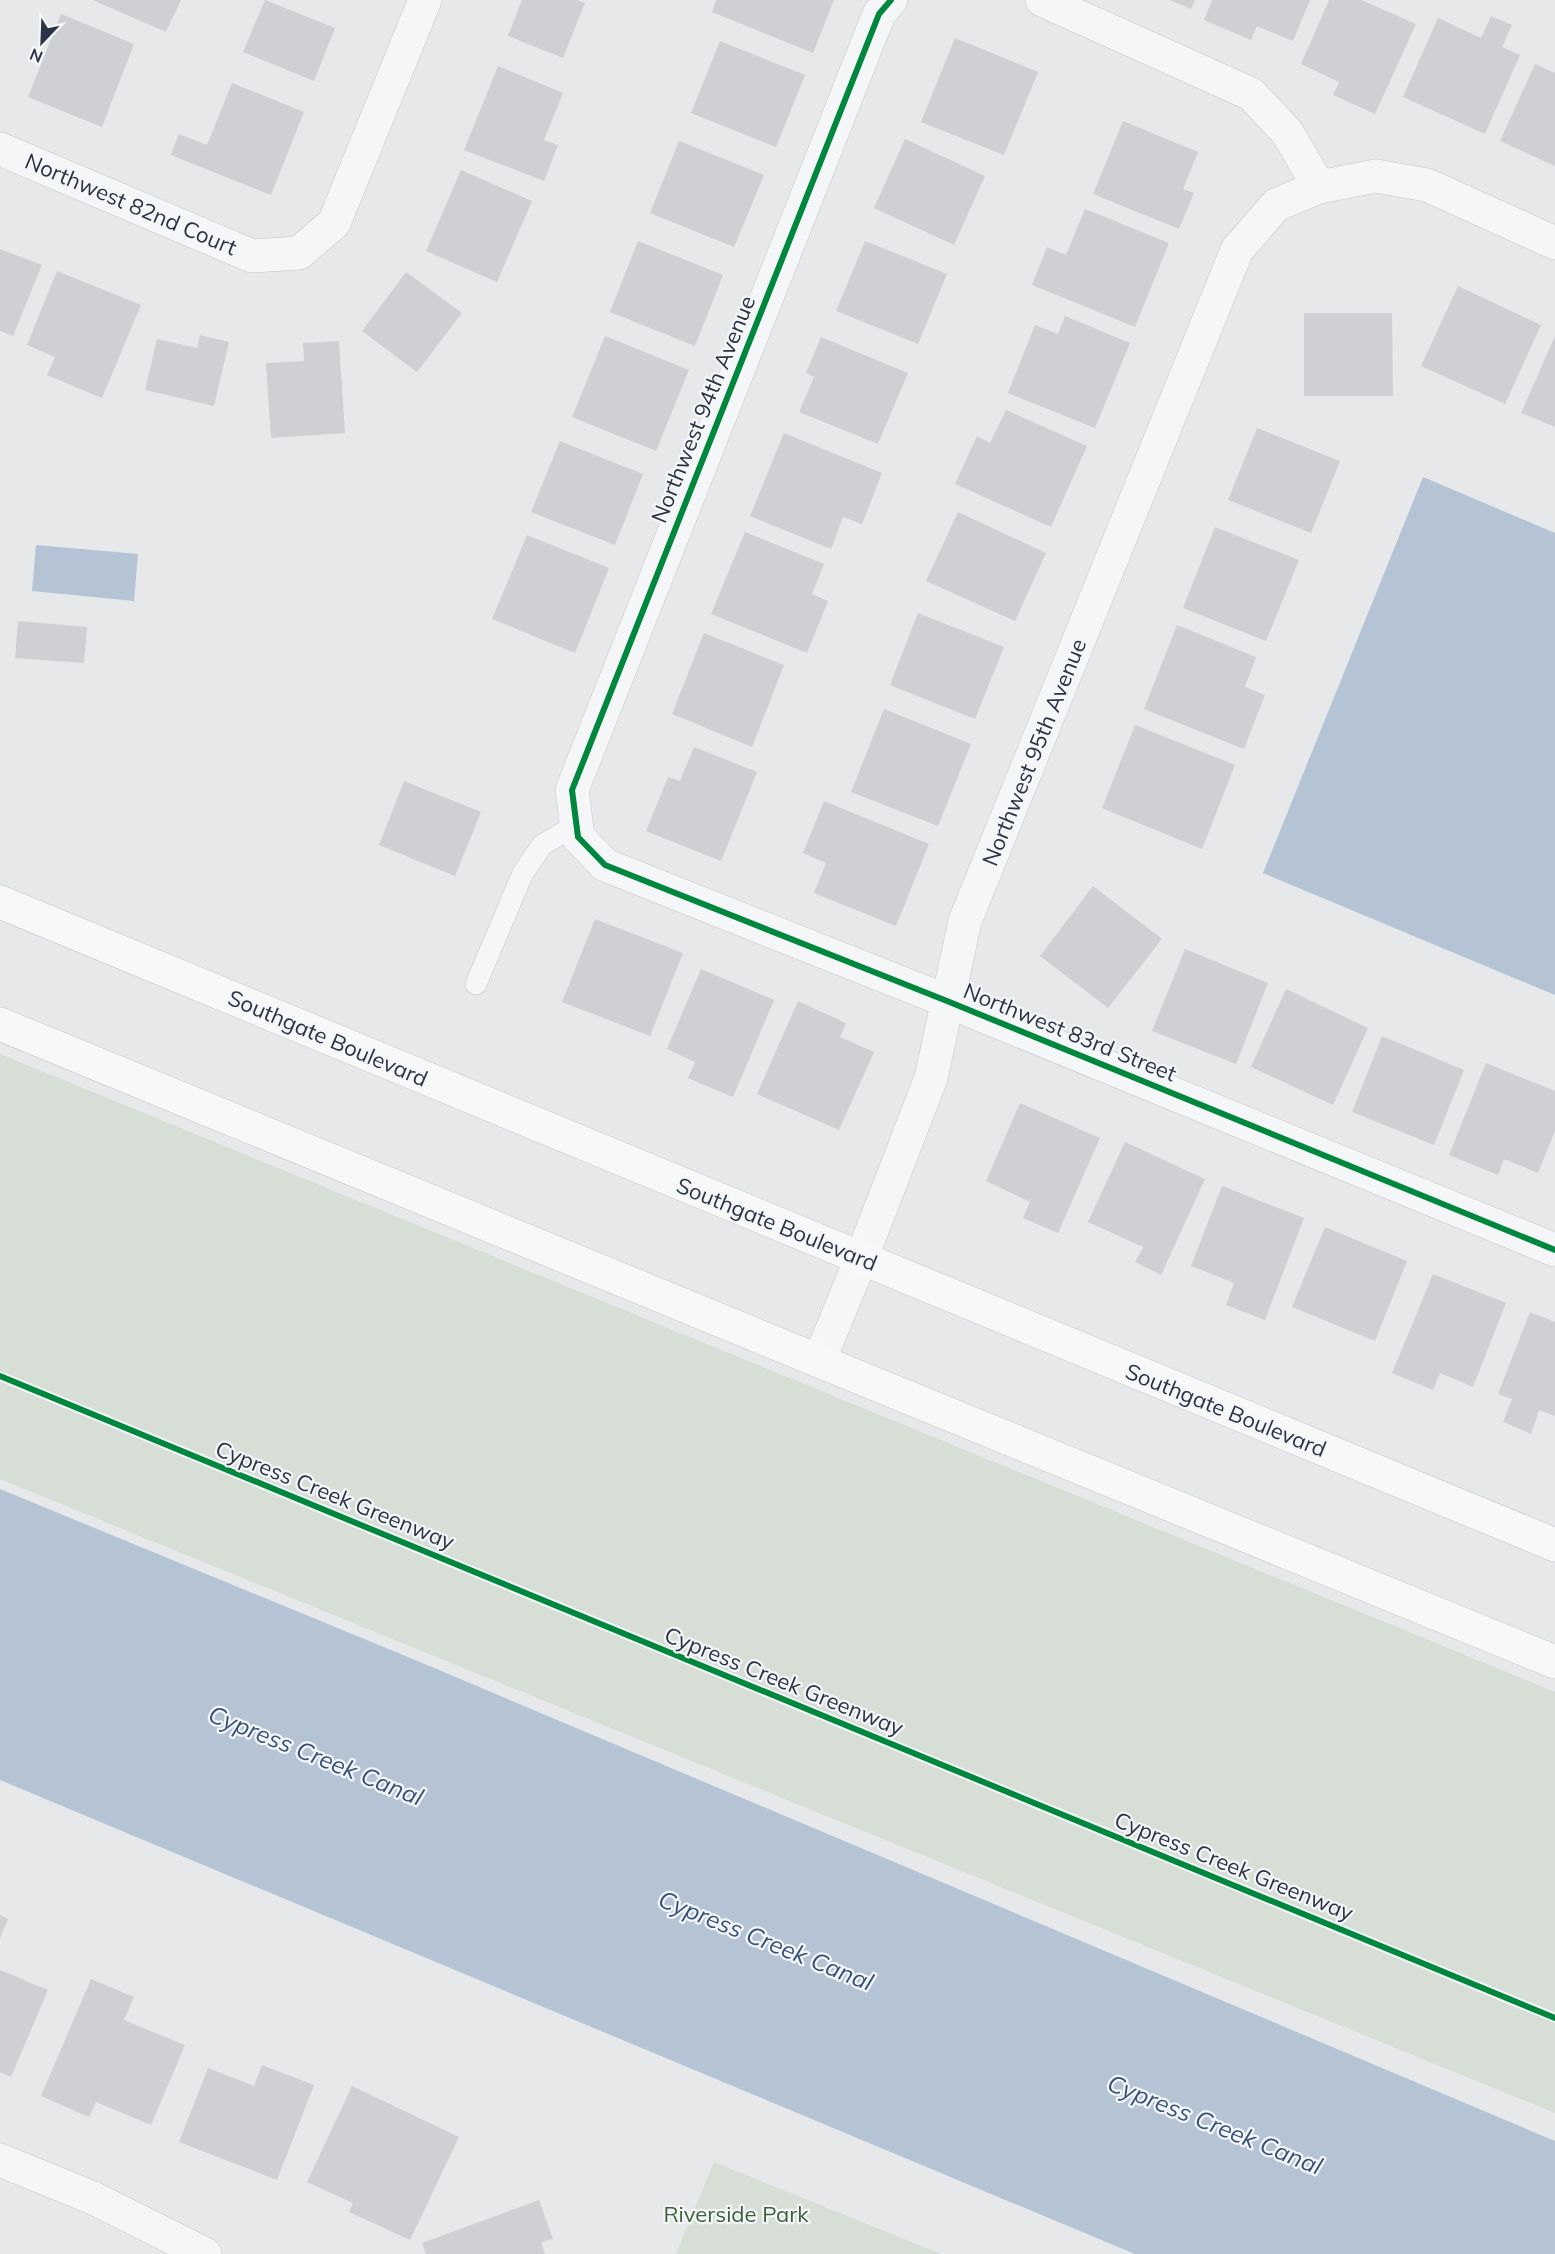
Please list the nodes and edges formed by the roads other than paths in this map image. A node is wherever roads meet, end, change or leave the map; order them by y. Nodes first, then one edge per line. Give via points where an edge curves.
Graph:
1 (426, 0) edge
2 (891, 0) edge
3 (1042, 0) edge
4 (0, 149) edge
5 (1319, 187) junction
6 (1555, 243) edge
7 (577, 831) junction
8 (0, 902) edge
9 (476, 984) dead end
10 (947, 1001) junction
11 (0, 1024) edge
12 (1555, 1250) edge
13 (861, 1259) junction
14 (819, 1361) junction
15 (1555, 1545) edge
16 (1555, 1662) edge
17 (0, 2160) edge
18 (205, 2254) edge

1 - 4 street, Northwest 82nd Court via 334,223 299,253 252,256
2 - 7 street, Northwest 94th Avenue via 879,14 572,790
3 - 5 street via 1251,94 1287,132
5 - 6 street, Northwest 95th Avenue via 1376,176 1427,185
5 - 10 street, Northwest 95th Avenue via 1276,205 1237,250 965,921
7 - 9 lane via 542,845 523,873
7 - 10 street, Northwest 83rd Street via 605,865
8 - 13 main road, Southgate Boulevard
10 - 12 street, Northwest 83rd Street
10 - 13 street, Northwest 95th Avenue via 931,1078
11 - 14 main road
13 - 14 street, Northwest 95th Avenue
13 - 15 main road, Southgate Boulevard
14 - 16 main road
17 - 18 street via 93,2198

